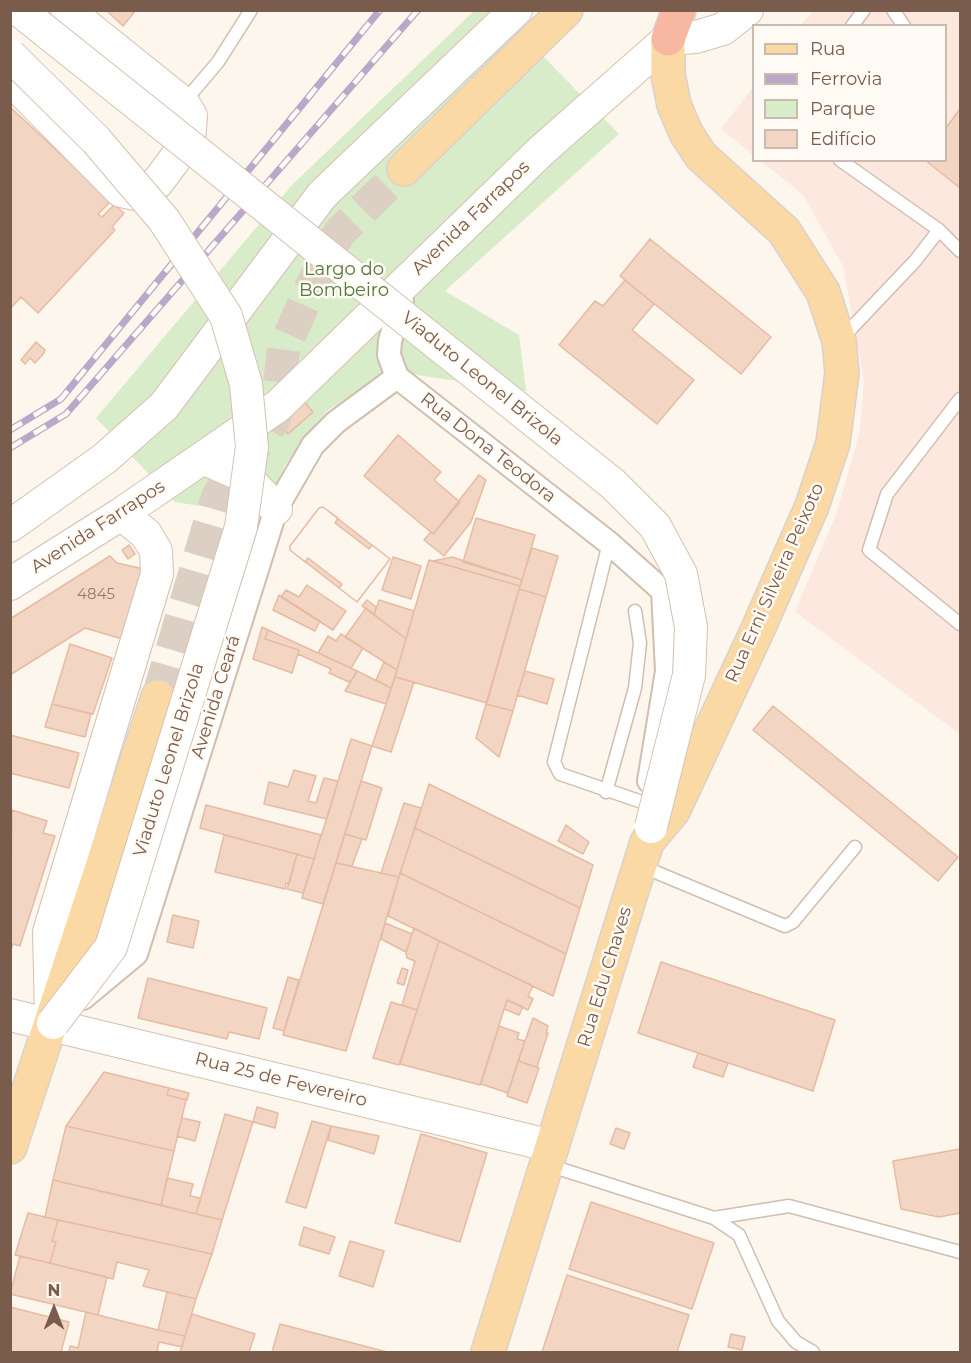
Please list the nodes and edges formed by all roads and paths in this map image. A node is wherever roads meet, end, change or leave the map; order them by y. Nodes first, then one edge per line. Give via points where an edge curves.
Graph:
1 (19, 10) edge
2 (67, 10) edge
3 (251, 10) edge
4 (516, 10) edge
5 (566, 10) edge
6 (747, 10) edge
7 (864, 10) edge
8 (892, 10) edge
9 (854, 24) edge
10 (902, 24) edge
11 (674, 25) edge
12 (10, 55) edge
13 (10, 79) edge
14 (183, 103) junction
15 (843, 162) edge
16 (404, 169) tunnel mouth
17 (939, 230) junction
18 (960, 251) edge
19 (414, 272) junction
20 (839, 341) junction
21 (397, 377) junction
22 (960, 399) edge
23 (203, 458) junction
24 (276, 509) junction
25 (121, 514) junction
26 (10, 526) edge
27 (609, 543) junction
28 (10, 584) edge
29 (663, 591) joint
30 (635, 611) dead end
31 (960, 624) edge
32 (158, 697) tunnel mouth
33 (606, 792) junction
34 (646, 834) junction
35 (855, 847) dead end
36 (10, 1015) edge
37 (52, 1024) junction
38 (10, 1146) edge
39 (549, 1155) junction
40 (714, 1218) junction
41 (960, 1252) edge
42 (488, 1353) edge
43 (813, 1353) edge

1 - 34 main road, Viaduto Leonel Brizola, bridge via 613,484 655,526 681,574 691,627 689,675
2 - 14 main road
3 - 14 lane via 218,62
4 - 26 main road via 322,195 164,406 104,459
5 - 16 main road
6 - 11 main road via 723,29 696,37
7 - 9 lane
8 - 10 lane
11 - 19 main road, Avenida Farrapos
11 - 20 main road, Rua Erni Silveira Peixoto via 668,74 674,105 687,133 701,156 784,231 823,292
12 - 37 main road, Viaduto Leonel Brizola, bridge via 96,140 164,220 226,316 246,384 252,447 241,527 111,947
13 - 14 main road via 121,191 134,194 157,183 189,141 191,116
15 - 17 lane
17 - 18 lane
17 - 20 lane
19 - 21 street via 390,341 389,355
19 - 23 main road, Avenida Farrapos via 278,406
20 - 34 main road, Rua Erni Silveira Peixoto via 842,372 833,443 812,506 673,811
21 - 24 street, Avenida Ceará via 336,422 313,445
21 - 27 street, Rua Dona Teodora
22 - 31 lane via 887,494 869,550
23 - 24 main road via 246,477
23 - 25 main road, Avenida Farrapos
24 - 37 street, Avenida Ceará via 136,954
25 - 28 main road, Avenida Farrapos
25 - 37 main road via 146,534 156,551 157,574 49,932
27 - 29 street, Rua Dona Teodora
27 - 33 lane via 554,762 560,774
29 - 34 street, Rua Edu Chaves via 667,671
30 - 33 lane via 640,644 634,687
32 - 37 main road
33 - 34 lane
34 - 35 lane via 784,926 793,922
34 - 39 main road, Rua Edu Chaves
36 - 37 main road, Rua 25 de Fevereiro
37 - 38 main road
37 - 39 main road, Rua 25 de Fevereiro
39 - 40 lane
39 - 42 main road, Rua Edu Chaves
40 - 41 lane via 789,1206
40 - 43 lane via 739,1235 778,1321 796,1342

